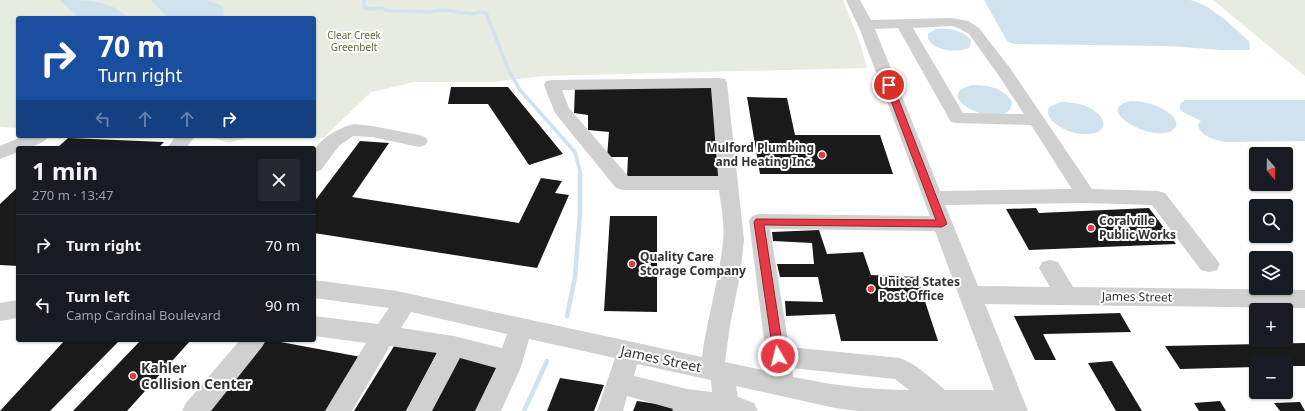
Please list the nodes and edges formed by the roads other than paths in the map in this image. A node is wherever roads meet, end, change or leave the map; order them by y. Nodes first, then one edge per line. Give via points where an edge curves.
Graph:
1 (853, 0) edge
2 (903, 24) junction
3 (866, 25) junction
4 (1036, 120) junction
5 (35, 138) edge
6 (184, 138) edge
7 (419, 141) dead end
8 (16, 146) edge
9 (16, 146) edge
10 (178, 146) edge
11 (0, 153) edge
12 (316, 163) edge
13 (728, 183) junction
14 (1086, 196) junction
15 (932, 198) junction
16 (942, 224) junction
17 (1209, 264) dead end
18 (1050, 268) dead end
19 (316, 289) edge
20 (969, 294) junction
21 (1067, 296) junction
22 (1305, 299) edge
23 (405, 302) junction
24 (16, 309) edge
25 (0, 312) edge
26 (316, 326) edge
27 (520, 328) junction
28 (384, 335) junction
29 (252, 342) edge
30 (454, 346) junction
31 (629, 352) junction
32 (778, 356) junction
33 (510, 361) junction
34 (717, 371) junction
35 (619, 383) junction
36 (782, 385) junction
37 (940, 402) junction
38 (859, 405) edge
39 (686, 406) edge
40 (1013, 407) edge
41 (732, 409) edge
42 (195, 411) edge
43 (338, 411) edge
44 (419, 411) edge
45 (488, 411) edge
46 (610, 411) edge

1 - 3 street
2 - 3 street
2 - 4 street via 952,22 964,24 974,31
2 - 4 street via 957,118
3 - 15 street
4 - 14 street
5 - 8 street
6 - 10 street
7 - 12 street via 370,131 349,131 327,146
9 - 11 street
13 - 13 street via 719,83 552,85 562,109 624,183
13 - 34 street via 734,240 718,325
14 - 15 street
14 - 17 street via 1158,198
15 - 16 street
16 - 20 street
16 - 32 street via 759,222
18 - 21 street
19 - 23 street, James Street
20 - 21 street, James Street
20 - 40 street
21 - 22 street, James Street
23 - 27 street, James Street
23 - 28 street
24 - 25 street
26 - 28 street
27 - 31 street, James Street
27 - 33 street
28 - 30 street
28 - 43 street
29 - 42 street
30 - 33 street
30 - 44 street
31 - 34 street, James Street
31 - 35 street
32 - 36 street
32 - 37 street via 900,370 912,377
33 - 45 street
34 - 36 street, James Street
34 - 41 street
35 - 39 street
35 - 46 street
36 - 38 street, James Street
37 - 38 street, James Street via 879,402
37 - 40 street, James Street
39 - 41 street

